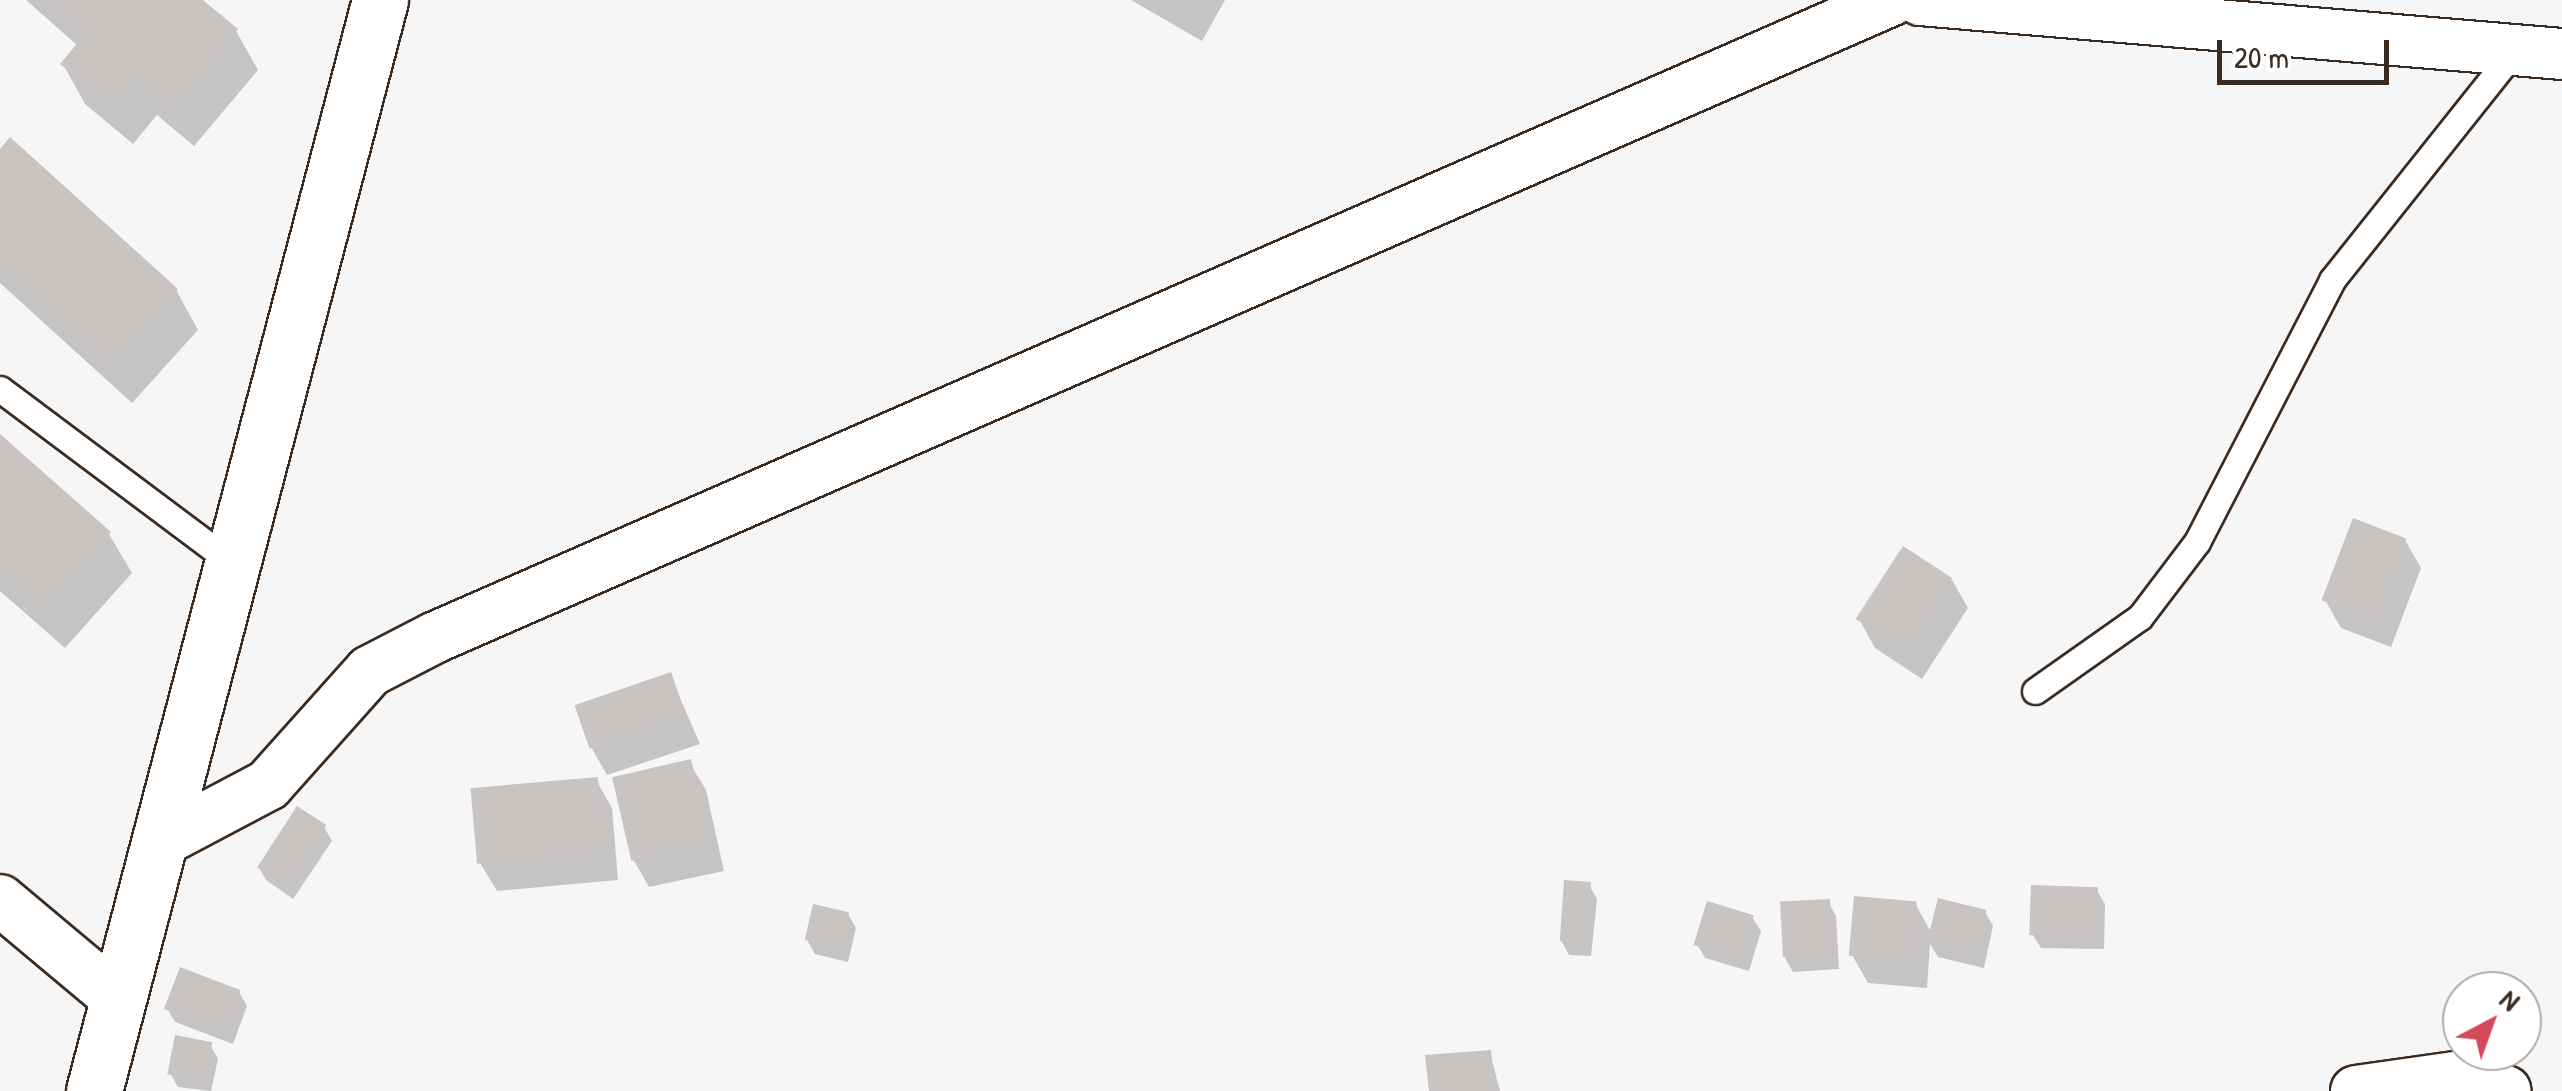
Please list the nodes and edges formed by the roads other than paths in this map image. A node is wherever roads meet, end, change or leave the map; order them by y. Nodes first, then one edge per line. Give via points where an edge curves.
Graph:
1 (380, 0) edge
2 (1892, 0) edge
3 (1920, 0) edge
4 (2538, 52) edge
5 (0, 388) edge
6 (234, 564) junction
7 (2035, 691) dead end
8 (164, 840) junction
9 (0, 900) edge
10 (119, 1000) junction
11 (94, 1091) edge
12 (2356, 1091) edge
13 (2506, 1091) edge

1 - 6 street
2 - 8 street via 436,637 370,671 268,785
3 - 4 street
4 - 7 lane via 2332,280 2197,542 2140,617
5 - 6 lane
6 - 8 street
8 - 10 street
9 - 10 street
10 - 11 street
12 - 13 street via 2462,1076

